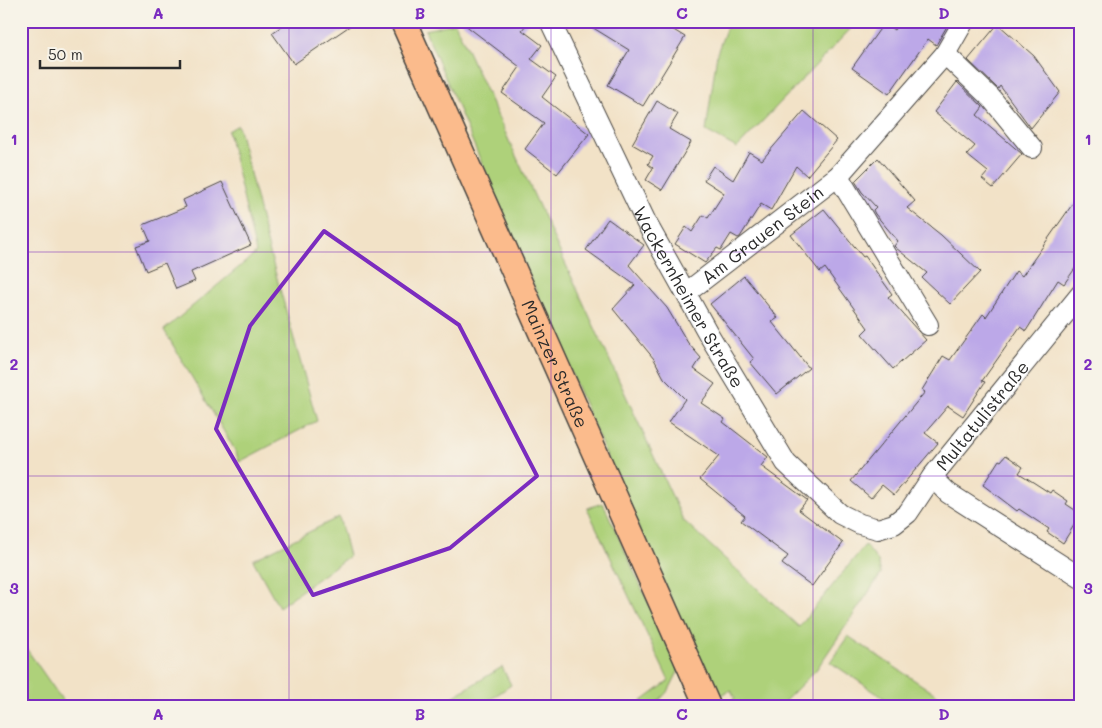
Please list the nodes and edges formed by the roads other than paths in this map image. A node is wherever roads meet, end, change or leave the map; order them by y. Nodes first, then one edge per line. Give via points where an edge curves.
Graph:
1 (403, 21) edge
2 (550, 21) edge
3 (964, 21) edge
4 (945, 54) junction
5 (1032, 148) dead end
6 (838, 176) junction
7 (686, 293) junction
8 (1081, 294) edge
9 (928, 325) dead end
10 (932, 477) junction
11 (878, 529) joint
12 (1081, 578) edge
13 (708, 707) edge

1 - 13 main road, Mainzer Straße
2 - 7 street, Wackernheimer Straße via 646,222
3 - 4 street, Am Grauen Stein
4 - 5 street via 991,98
4 - 6 street, Am Grauen Stein
6 - 7 street, Am Grauen Stein
6 - 9 street, Am Grauen Stein
7 - 11 street, Wackernheimer Straße via 786,463 840,514
8 - 10 street, Multatulistraße
10 - 11 street, Multatulistraße via 908,513 894,524
10 - 12 street via 948,493

